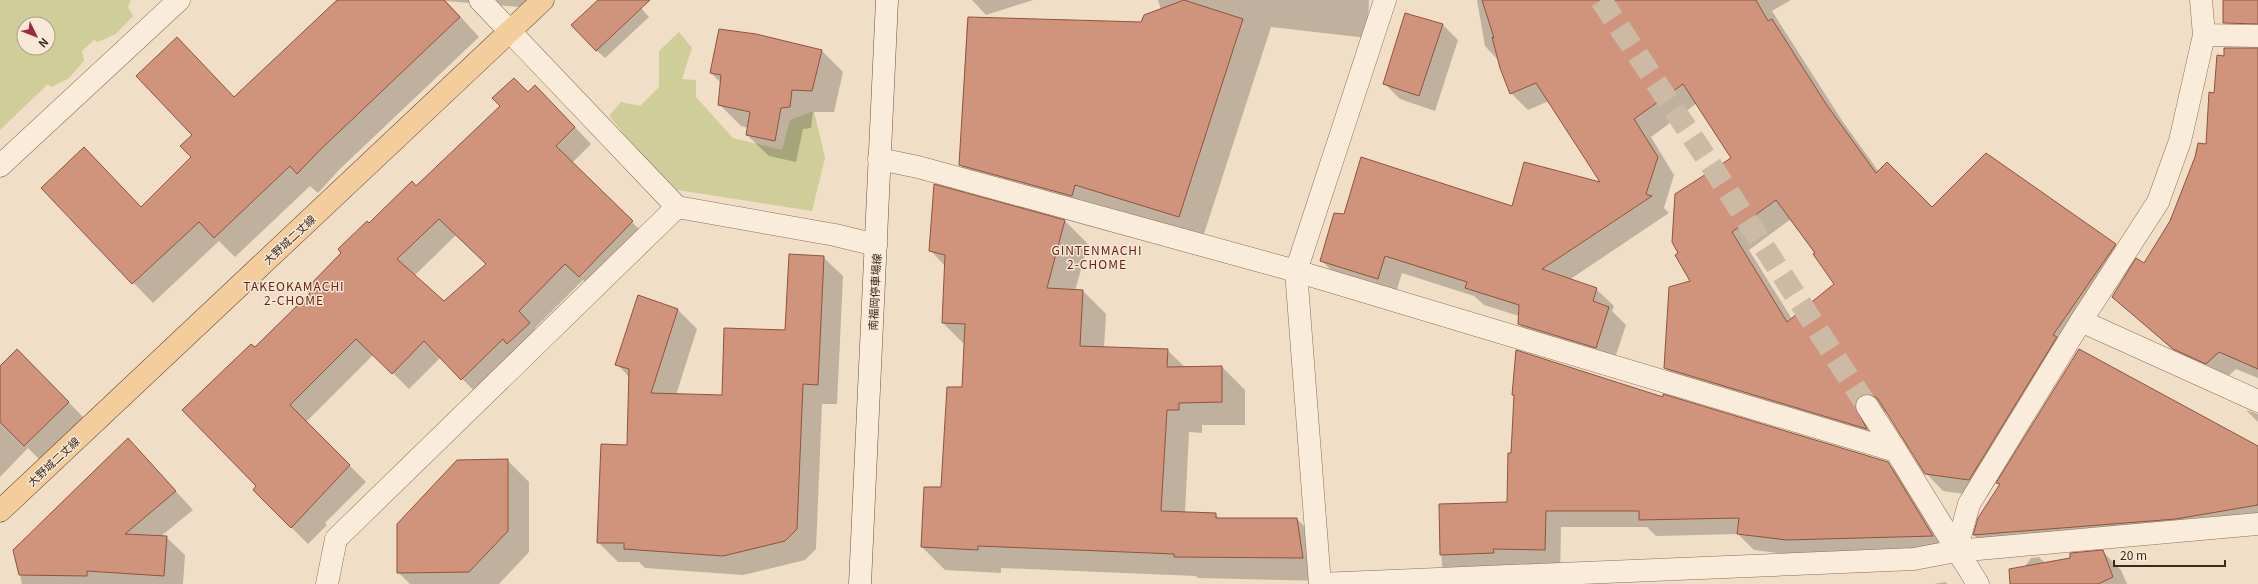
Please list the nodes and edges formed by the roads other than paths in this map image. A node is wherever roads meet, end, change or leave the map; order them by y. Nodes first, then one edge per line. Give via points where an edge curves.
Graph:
1 (178, 0) edge
2 (480, 0) edge
3 (543, 0) edge
4 (887, 0) edge
5 (1385, 0) edge
6 (2201, 0) edge
7 (510, 31) junction
8 (2204, 35) junction
9 (2258, 36) edge
10 (879, 159) junction
11 (0, 166) edge
12 (677, 207) junction
13 (876, 245) junction
14 (1296, 271) junction
15 (2081, 321) junction
16 (2258, 400) edge
17 (1867, 406) tunnel mouth
18 (1896, 451) junction
19 (0, 511) edge
20 (2258, 524) edge
21 (1956, 551) junction
22 (327, 584) edge
23 (860, 584) edge
24 (1320, 584) edge
25 (1978, 584) edge

1 - 11 street
2 - 7 street
3 - 7 main road, 大野城二丈線
4 - 10 street, 南福岡停車場線
5 - 14 street
6 - 8 street
7 - 12 street
7 - 19 main road, 大野城二丈線
8 - 9 street
8 - 15 street via 2180,141 2158,202
10 - 13 street, 南福岡停車場線
10 - 14 street via 918,167
12 - 13 street via 835,235
12 - 22 street via 336,539
13 - 23 street, 南福岡停車場線
14 - 18 street
14 - 24 street
15 - 16 street
15 - 21 street via 1969,504
17 - 18 street
18 - 21 street
20 - 21 street
21 - 24 street via 1914,559
21 - 25 street

